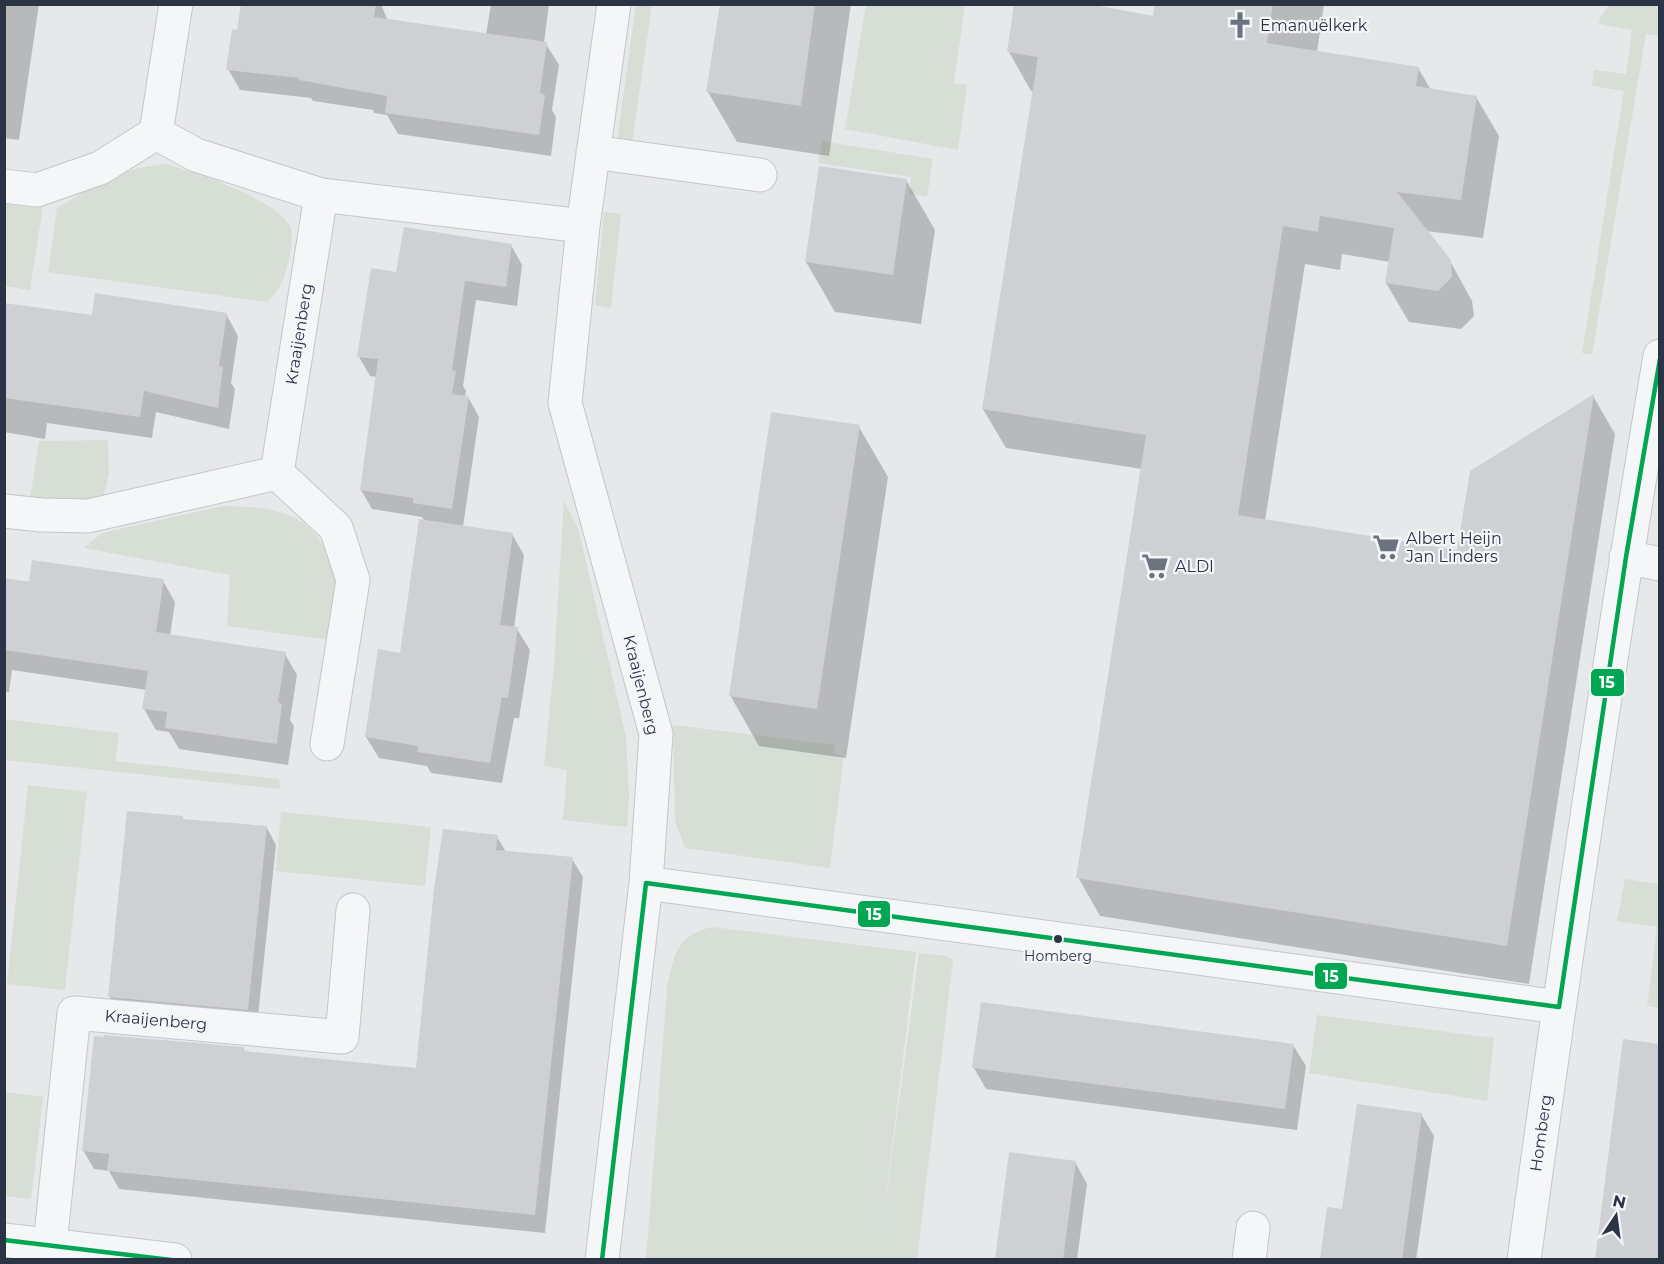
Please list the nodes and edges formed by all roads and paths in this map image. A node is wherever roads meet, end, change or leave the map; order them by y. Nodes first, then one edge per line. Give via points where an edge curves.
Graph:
1 (176, 4) edge
2 (614, 4) edge
3 (156, 133) junction
4 (593, 152) junction
5 (760, 175) dead end
6 (4, 186) edge
7 (321, 195) junction
8 (583, 226) junction
9 (1659, 356) edge
10 (277, 473) junction
11 (4, 511) edge
12 (1626, 557) junction
13 (1659, 564) edge
14 (327, 744) dead end
15 (646, 883) junction
16 (353, 910) dead end
17 (1560, 1007) junction
18 (4, 1240) edge
19 (50, 1245) junction
20 (175, 1260) edge
21 (602, 1260) edge
22 (1524, 1260) edge

1 - 3 street
2 - 4 street, Kraaijenberg
3 - 6 street via 100,168 37,190
3 - 7 street via 196,155
4 - 5 street
4 - 8 street, Kraaijenberg
7 - 8 street
7 - 10 street, Kraaijenberg
8 - 15 street, Kraaijenberg via 565,403 656,734
9 - 12 street, Homberg
10 - 11 street via 88,516
10 - 14 street via 336,528 354,580
12 - 13 street
12 - 17 street, Homberg
15 - 17 street
15 - 21 street, Kraaijenberg
16 - 19 street, Kraaijenberg via 342,1037 74,1012
17 - 22 street, Homberg
18 - 19 street
19 - 20 street

